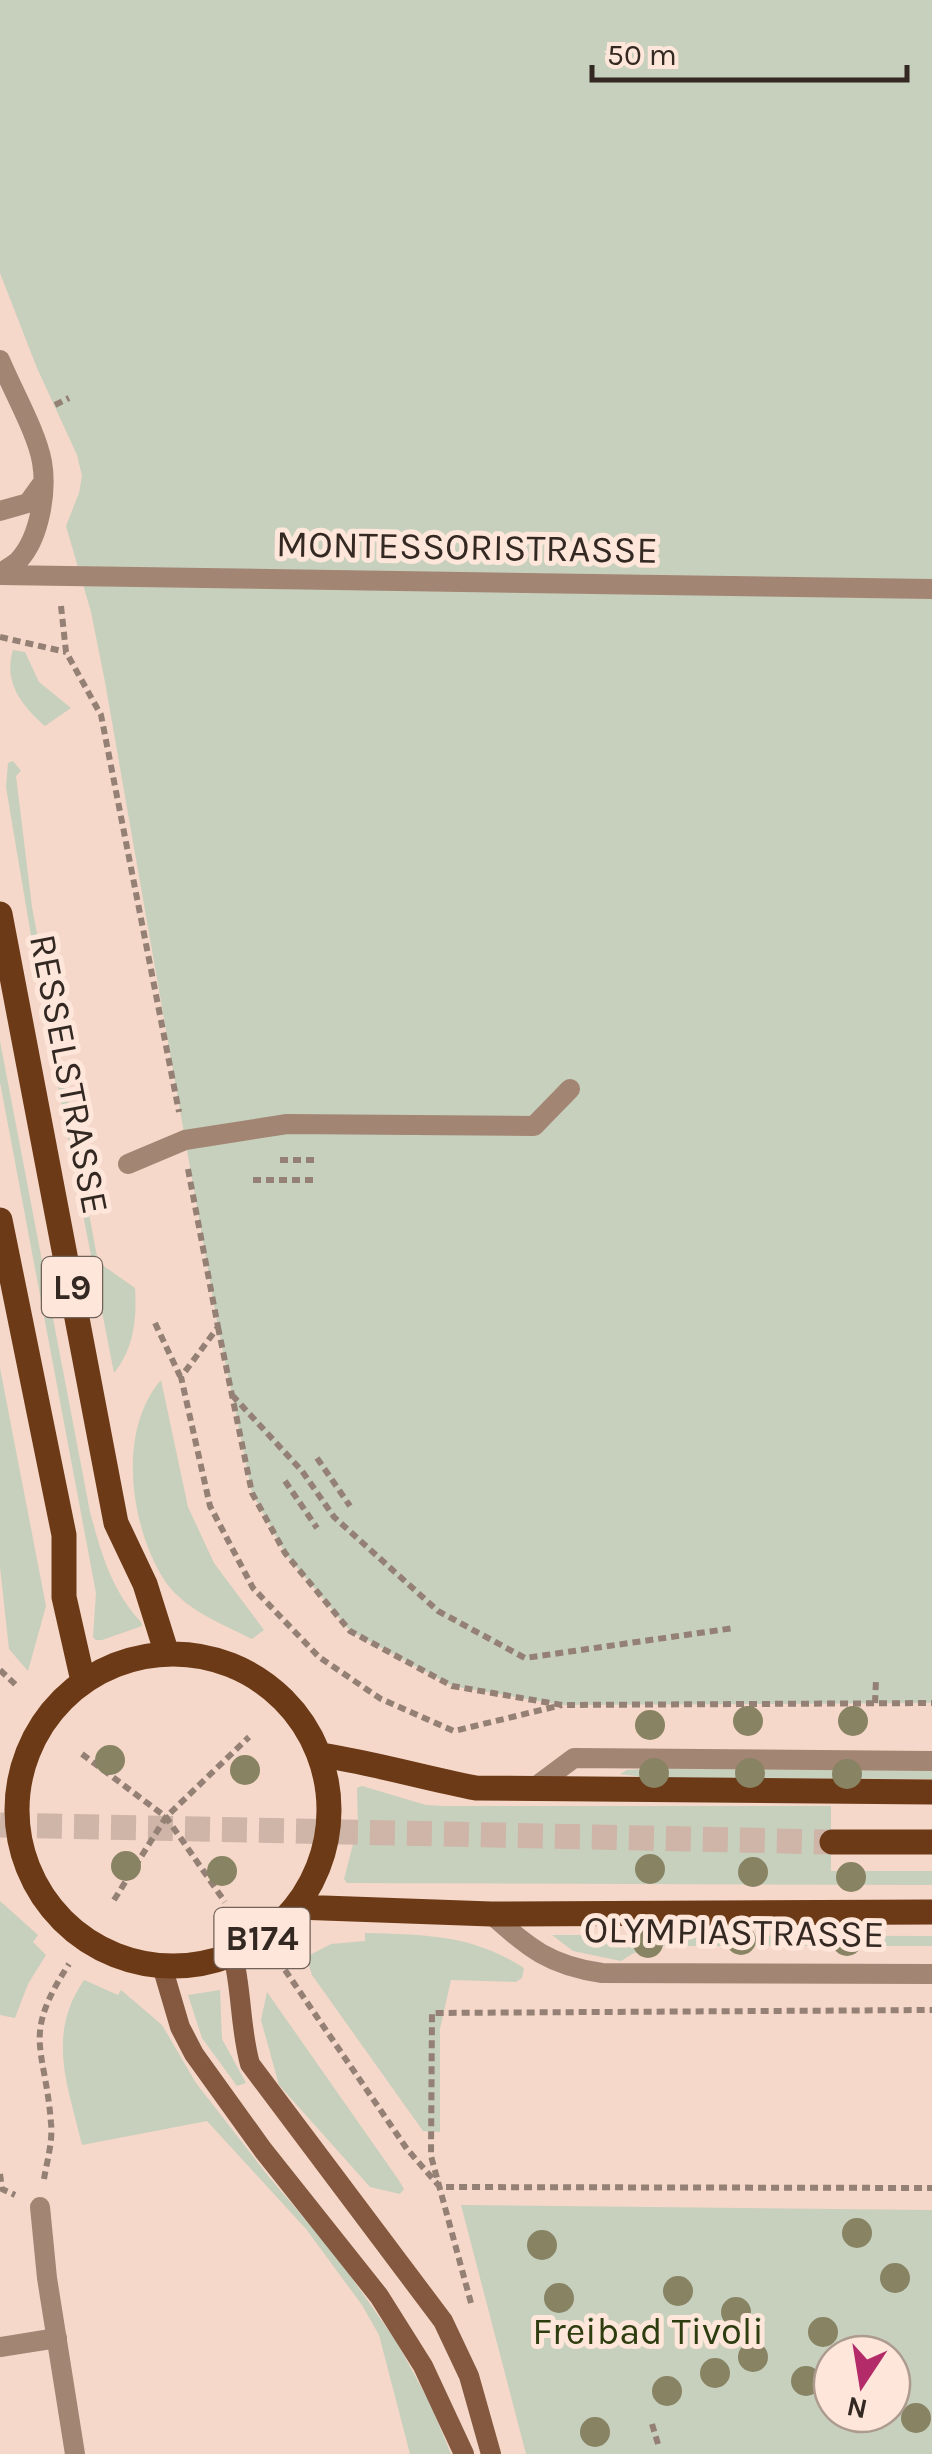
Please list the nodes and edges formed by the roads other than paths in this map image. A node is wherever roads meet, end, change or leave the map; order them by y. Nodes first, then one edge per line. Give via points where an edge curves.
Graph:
1 (0, 360) edge
2 (42, 483) junction
3 (0, 512) edge
4 (0, 574) edge
5 (932, 589) edge
6 (0, 914) edge
7 (570, 1089) dead end
8 (128, 1164) dead end
9 (0, 1220) edge
10 (167, 1654) junction
11 (83, 1681) junction
12 (322, 1756) junction
13 (932, 1761) edge
14 (10, 1770) edge
15 (531, 1790) junction
16 (932, 1792) edge
17 (832, 1842) tunnel mouth
18 (932, 1842) edge
19 (0, 1868) edge
20 (27, 1869) junction
21 (296, 1907) junction
22 (932, 1912) edge
23 (491, 1914) junction
24 (233, 1955) junction
25 (162, 1966) junction
26 (932, 1974) edge
27 (40, 2207) road end
28 (57, 2338) junction
29 (0, 2346) edge
30 (76, 2454) edge
31 (464, 2454) edge
32 (491, 2454) edge

1 - 2 street via 42,461
2 - 3 street via 28,503
2 - 4 street via 28,544
4 - 5 street, MONTESSORISTRASSE
6 - 10 main road, RESSELSTRASSE / L9 via 116,1524 145,1584
7 - 8 street via 534,1126 287,1124 184,1140
9 - 11 main road, L9 via 64,1535 64,1596
10 - 11 main road, B174 via 107,1668
10 - 12 main road, B174 via 215,1660 261,1680 308,1728
11 - 14 main road, B174 via 52,1708
12 - 15 main road via 476,1788
12 - 21 main road, B174 via 328,1828 321,1861
13 - 15 street via 574,1758
14 - 20 main road, B174
15 - 16 main road
17 - 18 main road
19 - 20 main road
20 - 25 main road, B174 via 63,1922 91,1944
21 - 23 main road, B174
21 - 24 main road, B174
22 - 23 main road, B174
23 - 26 street, OLYMPIASTRASSE via 553,1962 602,1974
24 - 25 main road, B174
24 - 32 street via 250,2064 443,2322 469,2376
25 - 31 street via 194,2054 380,2296 424,2366
27 - 28 street
28 - 29 street
28 - 30 street

